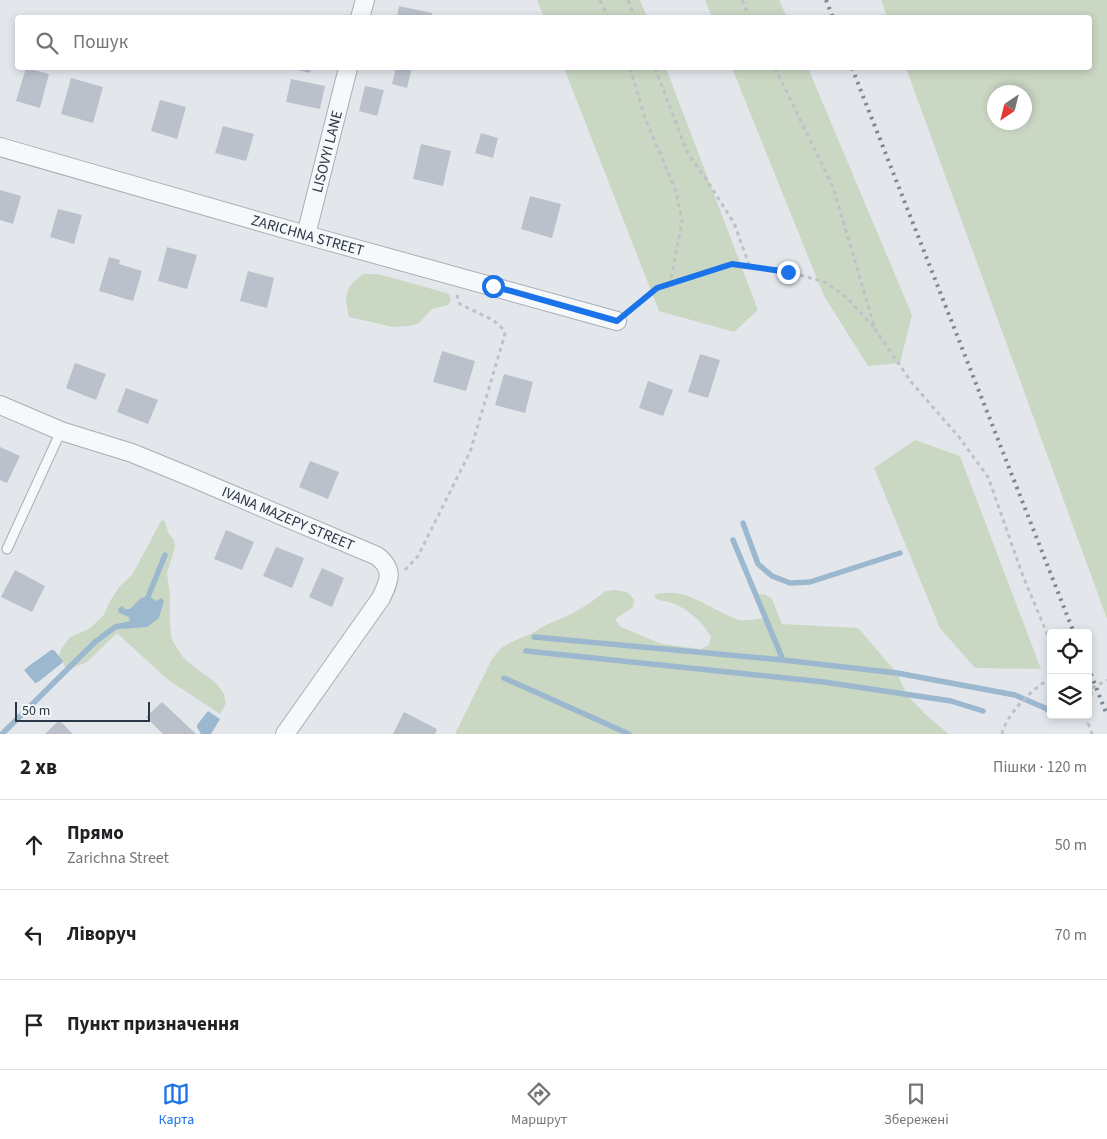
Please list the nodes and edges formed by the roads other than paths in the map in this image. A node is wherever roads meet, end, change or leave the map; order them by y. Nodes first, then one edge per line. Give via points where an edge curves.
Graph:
1 (365, 0) edge
2 (361, 15) edge
3 (347, 70) edge
4 (0, 147) edge
5 (306, 235) junction
6 (617, 321) road end
7 (0, 405) edge
8 (61, 431) junction
9 (7, 549) dead end
10 (285, 734) edge

1 - 2 street
3 - 5 street, LISOVYI LANE
4 - 5 street, ZARICHNA STREET
5 - 6 street, ZARICHNA STREET
7 - 8 street, IVANA MAZEPY STREET
8 - 9 lane
8 - 10 street, IVANA MAZEPY STREET via 132,453 194,478 385,562 388,582 381,598

